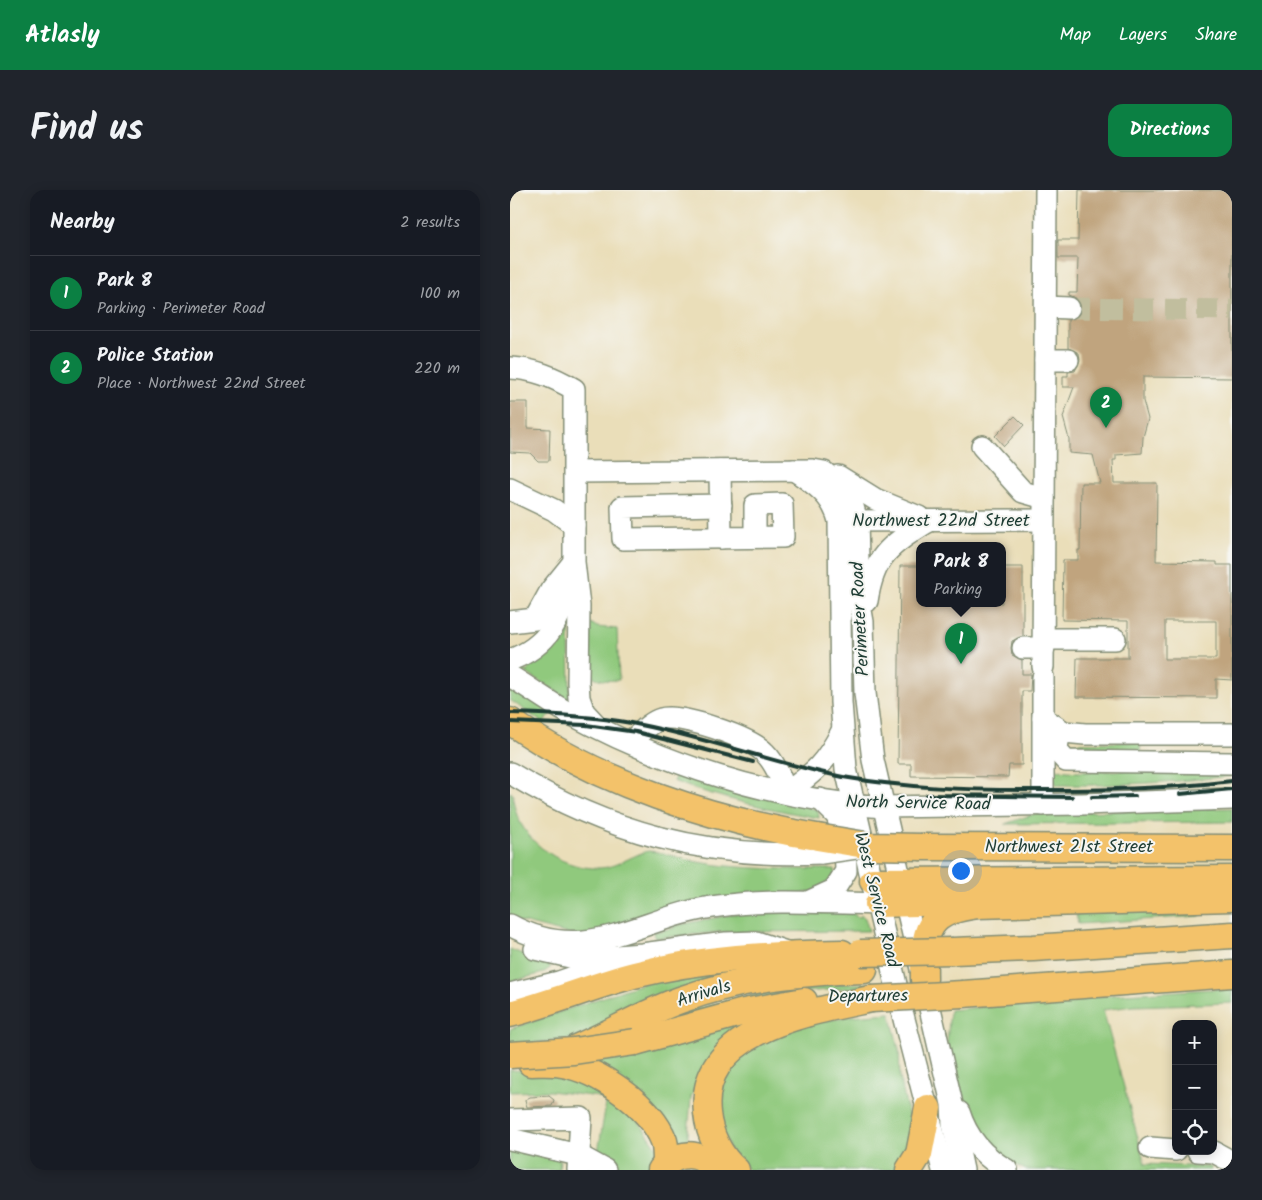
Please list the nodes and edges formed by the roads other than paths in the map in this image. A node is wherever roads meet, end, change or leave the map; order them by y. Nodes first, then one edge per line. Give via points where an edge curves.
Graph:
1 (1046, 190) edge
2 (1046, 307) junction
3 (1069, 308) tunnel mouth
4 (1046, 360) junction
5 (1068, 360) dead end
6 (510, 368) edge
7 (982, 446) dead end
8 (794, 470) junction
9 (720, 471) junction
10 (575, 472) junction
11 (824, 472) junction
12 (510, 489) edge
13 (1044, 498) junction
14 (721, 505) junction
15 (1043, 520) junction
16 (848, 521) junction
17 (929, 521) junction
18 (574, 525) junction
19 (755, 537) dead end
20 (721, 538) junction
21 (574, 562) junction
22 (510, 622) edge
23 (863, 622) junction
24 (1115, 639) dead end
25 (1022, 648) dead end
26 (1044, 658) junction
27 (510, 660) edge
28 (510, 676) edge
29 (1043, 718) junction
30 (510, 721) edge
31 (598, 729) junction
32 (842, 730) junction
33 (1064, 732) junction
34 (1232, 734) edge
35 (630, 742) junction
36 (1043, 761) junction
37 (1066, 761) junction
38 (1232, 763) edge
39 (510, 773) edge
40 (786, 793) junction
41 (820, 799) junction
42 (1232, 799) edge
43 (852, 805) junction
44 (1043, 805) junction
45 (883, 807) junction
46 (1232, 841) edge
47 (819, 845) junction
48 (1220, 847) edge
49 (1232, 879) edge
50 (876, 892) junction
51 (903, 892) junction
52 (1232, 898) edge
53 (810, 901) junction
54 (978, 905) junction
55 (510, 926) edge
56 (1232, 935) edge
57 (510, 937) edge
58 (642, 954) junction
59 (794, 954) junction
60 (862, 961) junction
61 (1232, 974) edge
62 (924, 979) junction
63 (510, 994) edge
64 (871, 998) junction
65 (510, 1014) edge
66 (510, 1055) edge
67 (510, 1063) edge
68 (706, 1105) junction
69 (940, 1106) junction
70 (510, 1120) edge
71 (510, 1139) edge
72 (1150, 1148) dead end
73 (1172, 1150) edge
74 (578, 1163) edge
75 (712, 1166) edge
76 (663, 1167) edge
77 (606, 1170) edge
78 (736, 1170) edge
79 (910, 1170) edge
80 (944, 1170) edge
81 (963, 1170) edge
82 (1007, 1170) edge

1 - 2 street
2 - 3 street
2 - 4 street
4 - 5 street
4 - 13 street
6 - 10 street via 552,376 574,390
7 - 13 street via 1023,492
8 - 9 street
8 - 11 street
8 - 16 street, Perimeter Road via 820,488
9 - 10 street
9 - 14 street
10 - 18 street
11 - 16 street, Perimeter Road via 844,490 852,503
11 - 17 street via 840,476 875,500
12 - 18 street via 554,510
13 - 15 street
14 - 20 street
14 - 20 street via 622,506 623,539
15 - 17 street, Northwest 22nd Street
15 - 26 street
16 - 17 street, Northwest 22nd Street
16 - 23 street, Perimeter Road
16 - 32 street, Perimeter Road
17 - 23 street via 896,542 878,560 868,588
18 - 21 street
19 - 20 street
21 - 22 street via 535,619
21 - 27 street via 559,619 536,646
21 - 31 street via 579,606 579,698 584,712
23 - 45 street, Perimeter Road via 866,706
24 - 26 street
25 - 26 street
26 - 29 street
28 - 31 street, North Service Road
29 - 33 street
29 - 36 street
30 - 47 main road, Northwest 21st Street via 561,753 680,804
31 - 35 street, North Service Road
32 - 40 street via 829,757 814,773
32 - 43 street, Perimeter Road
33 - 34 street
33 - 37 street via 1058,740 1057,751
35 - 40 street, North Service Road via 695,769 742,784
35 - 40 street via 656,721 669,718 744,739 757,745 775,764
36 - 37 street
36 - 44 street
37 - 38 street
39 - 47 street via 587,814 666,840 743,853
40 - 41 street, North Service Road
41 - 43 street, North Service Road
41 - 53 street via 837,816 845,841 846,871 834,890
42 - 44 street, North Service Road
43 - 45 street, North Service Road
43 - 50 street, West Service Road
44 - 45 street, North Service Road
45 - 51 street, West Service Road
46 - 48 main road, Northwest 21st Street
47 - 48 main road, Northwest 21st Street, bridge
49 - 51 main road
50 - 51 main road
50 - 53 street
50 - 69 street, West Service Road
51 - 54 main road
51 - 62 street, West Service Road
52 - 54 main road
53 - 55 street via 695,910 608,938 579,943 547,940
54 - 62 main road via 951,909 935,919 928,938
56 - 60 main road, Arrivals, bridge via 905,952
57 - 58 street via 563,957
58 - 59 street via 756,942
58 - 63 street via 559,982
59 - 60 main road
59 - 65 main road via 657,970
60 - 67 main road, Arrivals via 719,988 643,1015 574,1049
61 - 64 main road, Departures, bridge
62 - 69 street, West Service Road
64 - 66 main road, Departures, bridge via 847,996 777,1005 635,1042 574,1051
64 - 68 main road via 787,1019 745,1039 725,1056 711,1075
67 - 76 main road via 562,1064 590,1072 615,1087 635,1102 658,1131 665,1146
68 - 75 main road via 699,1135
68 - 78 main road via 718,1147
69 - 79 main road
69 - 80 street, West Service Road
69 - 81 street, West Service Road via 953,1124
69 - 82 street via 958,1110 975,1143
70 - 74 street via 581,1118
71 - 74 street
72 - 73 street
74 - 77 street
75 - 76 main road via 692,1155 682,1156

